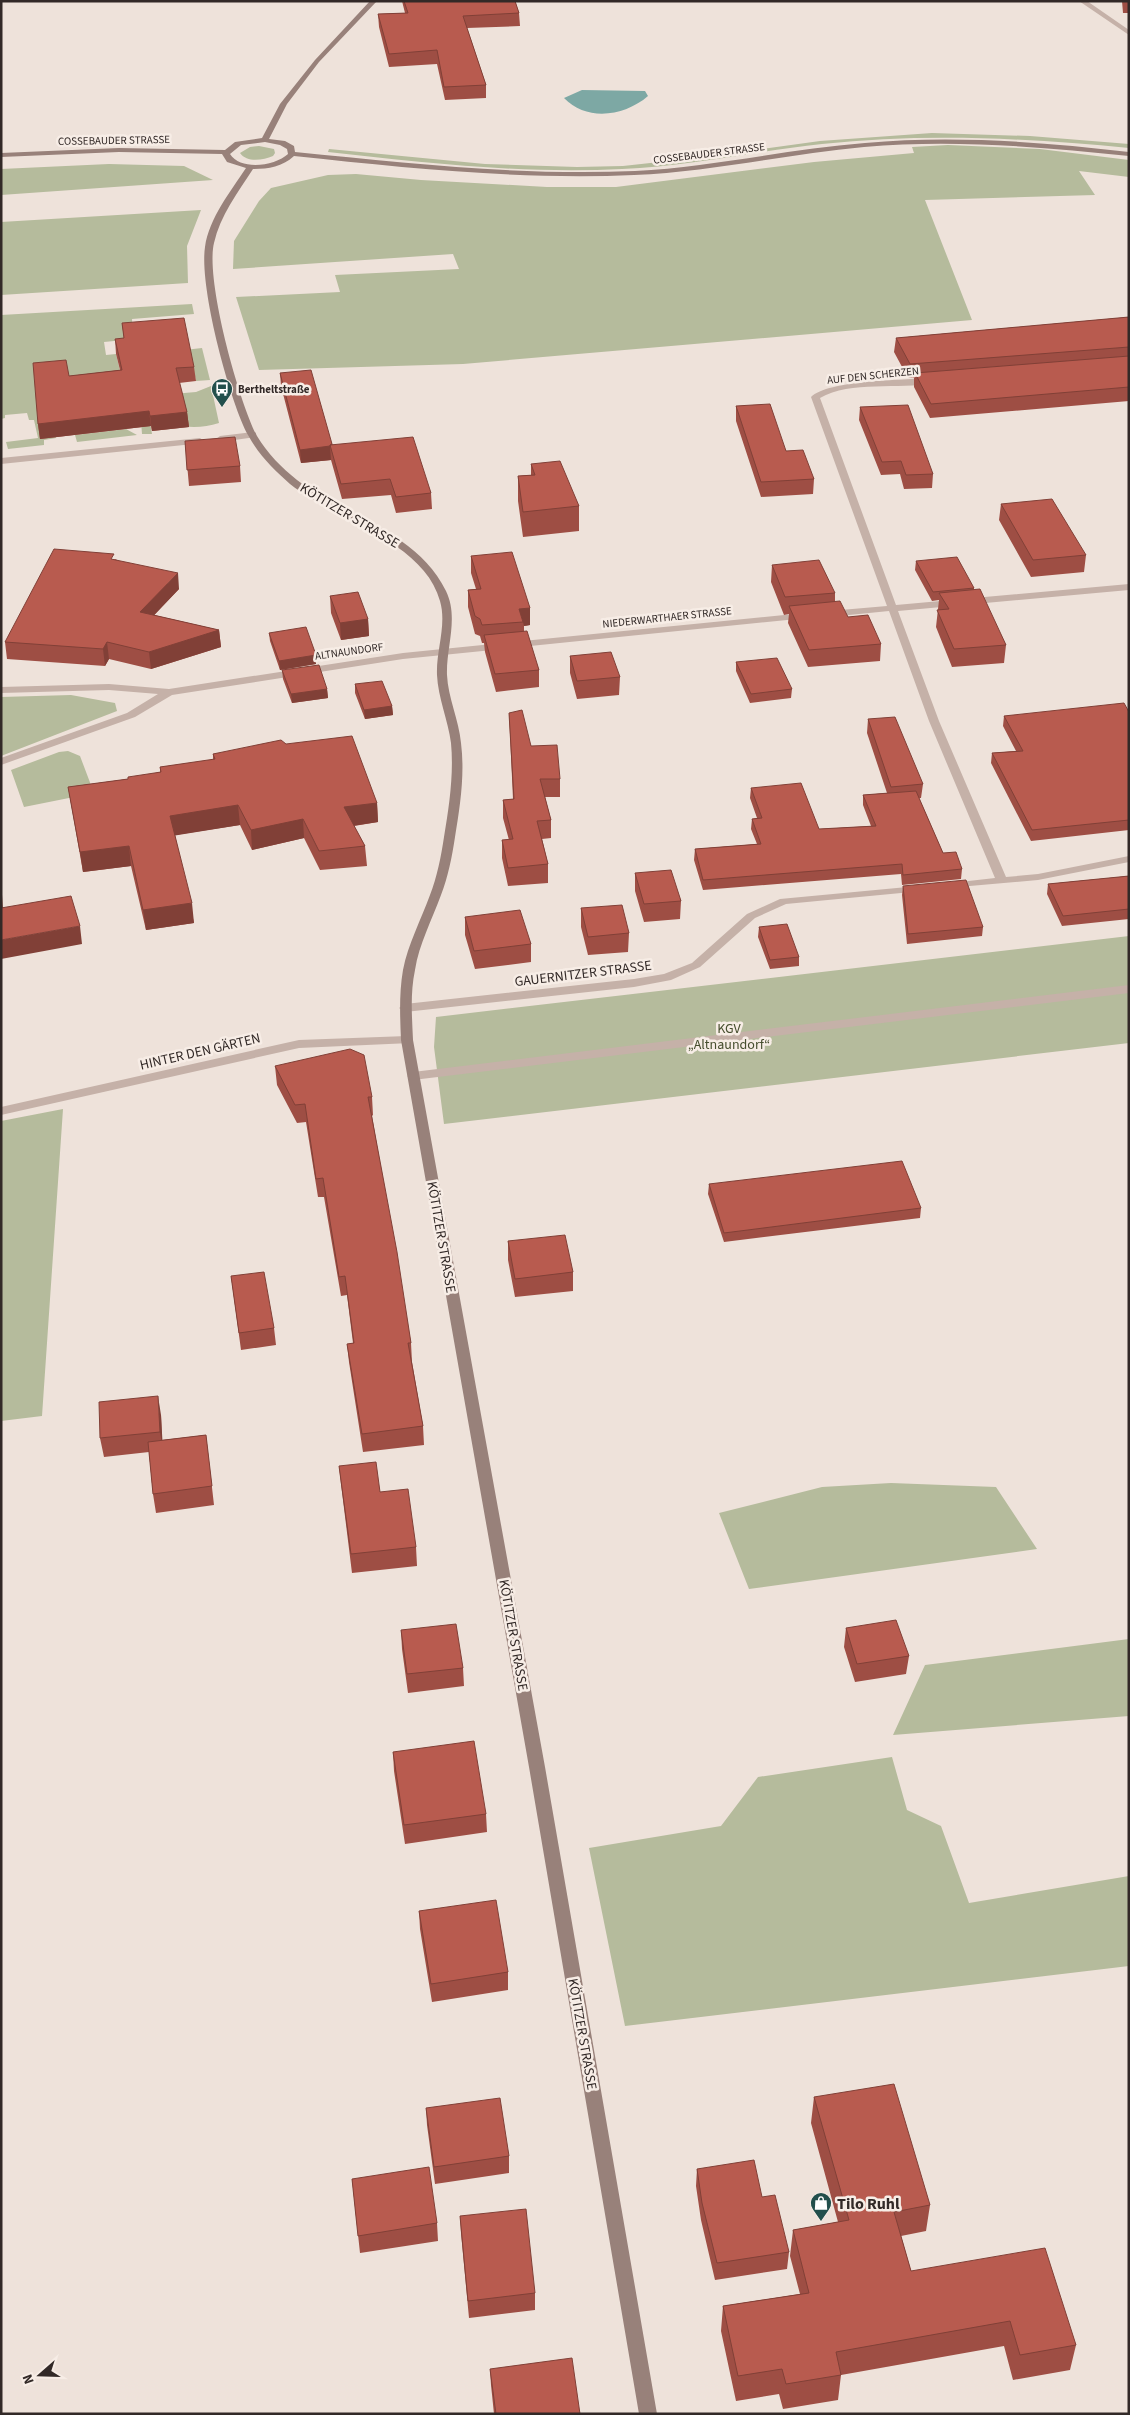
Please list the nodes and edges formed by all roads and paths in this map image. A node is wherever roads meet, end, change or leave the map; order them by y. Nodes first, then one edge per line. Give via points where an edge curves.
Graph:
1 (374, 1) edge
2 (1082, 1) edge
3 (1129, 33) edge
4 (265, 140) junction
5 (227, 152) junction
6 (292, 154) junction
7 (1129, 154) edge
8 (1, 155) edge
9 (251, 166) junction
10 (943, 380) edge
11 (253, 435) junction
12 (1, 461) edge
13 (1129, 587) edge
14 (892, 608) junction
15 (444, 651) junction
16 (1, 690) edge
17 (169, 692) junction
18 (1, 762) edge
19 (1129, 859) edge
20 (1002, 881) junction
21 (1129, 989) edge
22 (405, 1008) junction
23 (407, 1040) junction
24 (413, 1076) junction
25 (1, 1111) edge
26 (648, 2414) edge

1 - 4 street via 317,61 284,104
2 - 3 street
4 - 5 street via 239,143
4 - 6 street via 282,143 291,148
5 - 8 street, COSSEBAUDER STRASSE via 119,150
5 - 9 street via 230,160
6 - 7 street, COSSEBAUDER STRASSE via 548,176 694,168 802,151 906,142 1005,142
6 - 9 street via 280,163
9 - 11 street, KÖTITZER STRASSE via 223,206 208,247 208,262 218,321 242,414
10 - 14 street, AUF DEN SCHERZEN via 836,389 819,392 815,397
11 - 12 street
11 - 15 street, KÖTITZER STRASSE via 268,458 301,488 390,537 422,561 448,605
13 - 14 street, NIEDERWARTHAER STRASSE
14 - 15 street, NIEDERWARTHAER STRASSE
14 - 20 street via 934,721
15 - 17 street, ALTNAUNDORF
15 - 22 street, KÖTITZER STRASSE via 442,673 456,743 452,823 441,878 410,969
16 - 17 street, ALTNAUNDORF via 109,688
17 - 18 street, ALTNAUNDORF via 131,715
19 - 20 street, GAUERNITZER STRASSE
20 - 22 street, GAUERNITZER STRASSE via 784,902 751,916 696,965 667,977
21 - 24 street
22 - 23 street, KÖTITZER STRASSE
23 - 24 street, KÖTITZER STRASSE
23 - 25 street, HINTER DEN GÄRTEN via 299,1044
24 - 26 street, KÖTITZER STRASSE via 537,1767

